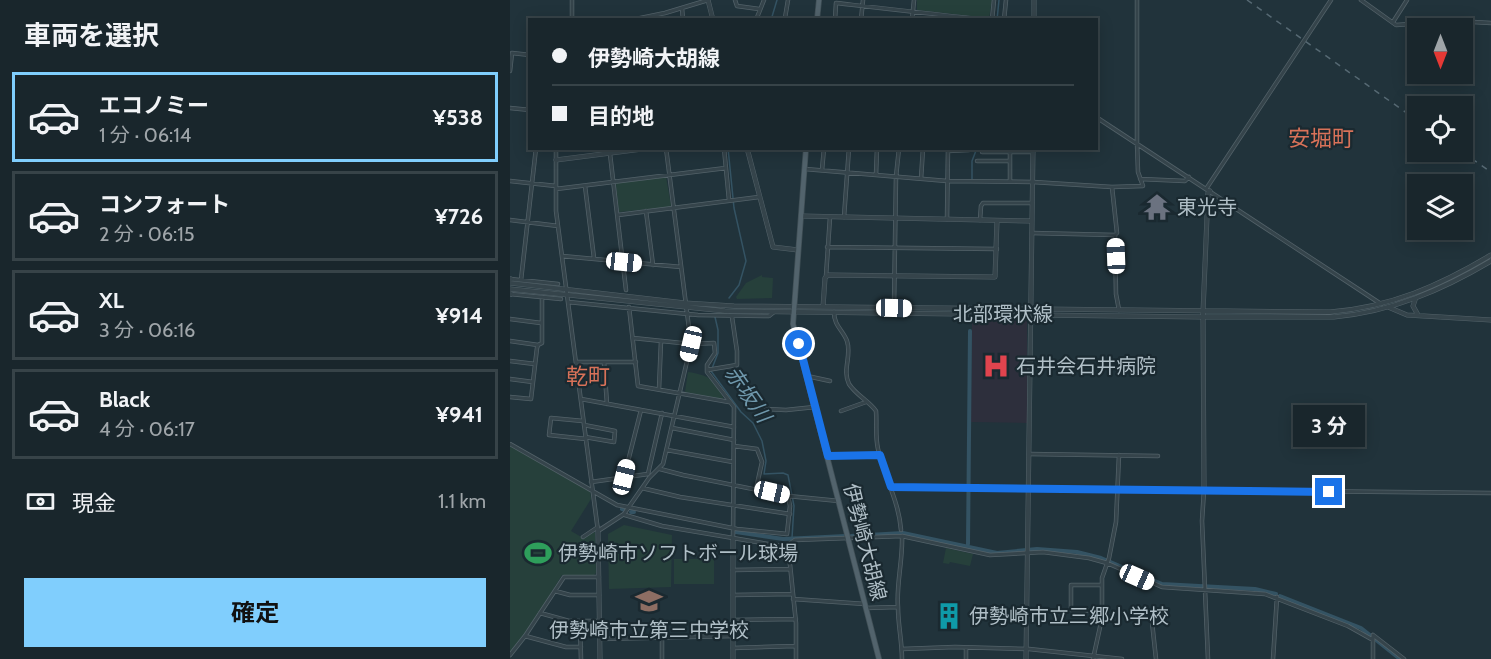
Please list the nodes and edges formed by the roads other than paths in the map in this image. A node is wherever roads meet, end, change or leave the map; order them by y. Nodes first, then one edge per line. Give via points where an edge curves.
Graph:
1 (572, 0) edge
2 (708, 0) edge
3 (735, 0) edge
4 (764, 0) edge
5 (788, 0) edge
6 (819, 0) edge
7 (863, 0) edge
8 (915, 0) edge
9 (994, 0) edge
10 (1006, 0) edge
11 (1034, 0) edge
12 (1137, 0) edge
13 (1331, 0) edge
14 (1361, 0) edge
15 (1407, 0) edge
16 (862, 6) junction
17 (682, 8) junction
18 (759, 9) junction
19 (913, 10) junction
20 (655, 14) junction
21 (572, 18) edge
22 (639, 18) edge
23 (656, 18) edge
24 (683, 18) edge
25 (712, 18) edge
26 (757, 18) edge
27 (785, 18) edge
28 (817, 18) edge
29 (835, 18) edge
30 (861, 18) edge
31 (912, 18) edge
32 (940, 18) edge
33 (962, 18) edge
34 (991, 18) edge
35 (1004, 18) edge
36 (1034, 18) edge
37 (1393, 22) junction
38 (1491, 23) edge
39 (528, 55) edge
40 (510, 70) edge
41 (510, 108) edge
42 (528, 110) edge
43 (1098, 118) edge
44 (1137, 143) junction
45 (536, 150) edge
46 (556, 150) edge
47 (637, 150) edge
48 (666, 150) edge
49 (724, 150) edge
50 (747, 150) edge
51 (806, 150) edge
52 (824, 150) edge
53 (849, 150) edge
54 (877, 150) edge
55 (899, 150) edge
56 (923, 150) edge
57 (948, 150) edge
58 (969, 150) edge
59 (995, 150) edge
60 (1033, 150) edge
61 (982, 152) dead end
62 (1010, 152) junction
63 (610, 154) junction
64 (556, 160) junction
65 (977, 161) dead end
66 (1010, 161) junction
67 (726, 168) junction
68 (805, 169) junction
69 (822, 170) junction
70 (847, 172) junction
71 (670, 174) junction
72 (876, 175) junction
73 (896, 177) junction
74 (1189, 177) junction
75 (921, 178) junction
76 (1140, 178) junction
77 (510, 181) edge
78 (947, 181) junction
79 (614, 182) junction
80 (1010, 182) junction
81 (1033, 182) junction
82 (532, 183) junction
83 (585, 185) junction
84 (1112, 187) junction
85 (556, 188) junction
86 (1208, 190) junction
87 (759, 197) junction
88 (729, 200) junction
89 (1032, 204) junction
90 (674, 208) junction
91 (646, 212) junction
92 (618, 215) junction
93 (801, 216) junction
94 (830, 217) junction
95 (843, 217) junction
96 (895, 218) junction
97 (947, 219) junction
98 (510, 220) edge
99 (980, 220) junction
100 (997, 220) junction
101 (1032, 220) junction
102 (528, 222) junction
103 (558, 226) junction
104 (1032, 233) junction
105 (1115, 236) junction
106 (827, 247) junction
107 (895, 248) junction
108 (997, 249) junction
109 (798, 250) junction
110 (1491, 255) edge
111 (562, 256) junction
112 (594, 258) junction
113 (1491, 261) edge
114 (624, 262) junction
115 (1484, 262) junction
116 (653, 265) junction
117 (681, 267) junction
118 (826, 276) junction
119 (895, 276) junction
120 (510, 280) edge
121 (524, 280) junction
122 (558, 284) dead end
123 (532, 286) junction
124 (566, 290) junction
125 (626, 290) dead end
126 (510, 293) edge
127 (556, 294) junction
128 (567, 296) junction
129 (544, 298) junction
130 (561, 299) dead end
131 (1415, 299) junction
132 (568, 302) junction
133 (1381, 304) junction
134 (823, 307) junction
135 (1388, 307) junction
136 (629, 308) junction
137 (686, 308) junction
138 (894, 308) junction
139 (793, 309) junction
140 (1031, 309) junction
141 (774, 312) junction
142 (834, 312) junction
143 (1119, 313) junction
144 (1031, 314) junction
145 (1203, 315) junction
146 (1418, 315) junction
147 (732, 316) junction
148 (510, 319) edge
149 (1491, 320) edge
150 (542, 323) junction
151 (633, 338) junction
152 (661, 341) junction
153 (510, 342) edge
154 (691, 344) junction
155 (538, 345) junction
156 (510, 361) edge
157 (576, 362) junction
158 (604, 362) junction
159 (636, 362) junction
160 (535, 364) junction
161 (707, 370) junction
162 (807, 376) junction
163 (510, 379) edge
164 (830, 381) dead end
165 (533, 382) junction
166 (659, 389) junction
167 (680, 393) junction
168 (510, 397) edge
169 (581, 399) junction
170 (729, 402) junction
171 (866, 402) junction
172 (607, 404) junction
173 (815, 407) junction
174 (766, 409) dead end
175 (641, 410) junction
176 (841, 411) dead end
177 (662, 413) junction
178 (675, 416) junction
179 (583, 423) junction
180 (734, 427) junction
181 (672, 428) junction
182 (585, 438) junction
183 (734, 440) junction
184 (510, 444) edge
185 (734, 446) junction
186 (667, 449) junction
187 (1029, 454) junction
188 (880, 455) junction
189 (1119, 455) junction
190 (828, 456) junction
191 (1158, 456) dead end
192 (733, 462) junction
193 (660, 469) junction
194 (624, 477) junction
195 (591, 482) junction
196 (733, 484) junction
197 (891, 487) junction
198 (642, 488) junction
199 (756, 489) junction
200 (1029, 489) junction
201 (1119, 490) junction
202 (1204, 490) junction
203 (592, 491) junction
204 (1491, 494) edge
205 (788, 496) junction
206 (839, 501) junction
207 (733, 506) junction
208 (629, 508) junction
209 (624, 514) junction
210 (790, 514) junction
211 (734, 528) junction
212 (598, 529) junction
213 (901, 530) dead end
214 (902, 536) junction
215 (583, 537) dead end
216 (733, 538) junction
217 (848, 538) junction
218 (788, 545) junction
219 (1028, 550) junction
220 (1107, 563) junction
221 (790, 569) junction
222 (733, 570) junction
223 (599, 577) junction
224 (1102, 585) junction
225 (1205, 590) junction
226 (555, 591) junction
227 (792, 594) junction
228 (599, 595) junction
229 (733, 595) junction
230 (1277, 597) junction
231 (793, 599) junction
232 (866, 606) junction
233 (897, 607) junction
234 (1102, 610) junction
235 (540, 614) junction
236 (796, 619) junction
237 (733, 620) junction
238 (580, 621) junction
239 (600, 621) junction
240 (1152, 622) dead end
241 (525, 636) junction
242 (733, 636) junction
243 (662, 638) junction
244 (600, 639) junction
245 (1373, 639) junction
246 (795, 646) junction
247 (581, 647) junction
248 (733, 648) junction
249 (966, 648) junction
250 (902, 649) junction
251 (1026, 649) junction
252 (510, 655) edge
253 (1094, 657) edge
254 (581, 659) edge
255 (600, 659) edge
256 (662, 659) edge
257 (733, 659) edge
258 (796, 659) edge
259 (879, 659) edge
260 (902, 659) edge
261 (966, 659) edge
262 (1026, 659) edge
263 (1122, 659) edge
264 (1156, 659) edge
265 (1208, 659) edge
266 (1273, 659) edge
267 (1373, 659) edge
268 (1404, 659) edge

1 - 21 street
2 - 17 street
2 - 25 street
3 - 18 street via 737,6
4 - 18 street
5 - 27 street
6 - 28 main road
7 - 16 street
8 - 19 street
9 - 34 street
10 - 35 street
11 - 36 street
12 - 44 street
13 - 86 street
14 - 37 street
15 - 37 street
16 - 19 street
16 - 29 street via 836,3
16 - 30 street
17 - 20 street
17 - 24 street
18 - 26 street
19 - 31 street
19 - 32 street
20 - 22 street
20 - 23 street
32 - 33 street
37 - 38 street
39 - 40 street via 512,53
41 - 42 street
43 - 44 street
44 - 74 street
44 - 76 street
45 - 82 street
46 - 64 street
47 - 63 street
48 - 71 street
49 - 67 street
50 - 87 street
51 - 68 main road, 伊勢崎大胡線
52 - 69 street
53 - 70 street
54 - 72 street
55 - 73 street
56 - 75 street
57 - 58 street
57 - 78 street
59 - 61 street
59 - 62 street
60 - 62 street
60 - 81 street
62 - 66 street
63 - 64 street
63 - 79 street
64 - 85 street
65 - 66 street
66 - 80 street
67 - 71 street
67 - 88 street
68 - 69 street
68 - 93 main road, 伊勢崎大胡線
69 - 70 street
70 - 72 street
70 - 95 street
71 - 79 street
71 - 90 street
72 - 73 street
73 - 75 street
73 - 96 street
74 - 76 street via 1185,181
74 - 86 street
75 - 78 street
76 - 84 street via 1143,186
77 - 82 street
78 - 80 street
78 - 97 street
79 - 83 street
79 - 92 street
80 - 81 street
81 - 84 street
81 - 89 street
82 - 85 street
82 - 102 street
83 - 85 street
83 - 112 street
84 - 105 street via 1118,233
85 - 103 street
86 - 133 street
86 - 145 street
87 - 88 street
87 - 109 street via 773,247
88 - 90 street
89 - 99 street via 983,203
89 - 101 street
90 - 91 street
90 - 117 street
91 - 92 street
91 - 116 street
92 - 114 street
93 - 94 street
93 - 109 main road, 伊勢崎大胡線
94 - 95 street
94 - 106 street
95 - 96 street
96 - 97 street
96 - 107 street
97 - 99 street
98 - 102 street
99 - 100 street
100 - 101 street
100 - 108 street
101 - 104 street
102 - 103 street
102 - 121 street
103 - 111 street
104 - 105 street
104 - 140 street
105 - 143 street
106 - 107 street
106 - 118 street
107 - 108 street
107 - 119 street
108 - 119 street via 995,277
109 - 139 main road, 伊勢崎大胡線
110 - 115 street
111 - 112 street
111 - 124 street
112 - 114 street
113 - 115 street
114 - 116 street
114 - 125 street
115 - 131 street, 北部環状線 via 1441,289
115 - 133 street, 北部環状線 via 1430,288
116 - 117 street
117 - 137 street
118 - 119 street
118 - 134 street
119 - 138 street
120 - 121 street
120 - 123 street, 北部環状線
121 - 122 street
121 - 123 street
123 - 124 street, 北部環状線
124 - 128 street
124 - 137 street, 北部環状線
126 - 127 street, 北部環状線
126 - 129 street
127 - 128 street, 北部環状線
127 - 129 street
128 - 132 street
128 - 137 street, 北部環状線
129 - 130 street
129 - 150 street
131 - 135 street, 北部環状線
131 - 146 street via 1413,306
132 - 136 street
132 - 157 street
133 - 135 street
133 - 145 street, 北部環状線 via 1330,312
134 - 138 street, 北部環状線
134 - 139 street, 北部環状線
135 - 145 street, 北部環状線 via 1334,317
135 - 146 street
136 - 137 street
136 - 151 street
137 - 139 street, 北部環状線
137 - 141 street, 北部環状線
137 - 147 street
137 - 154 street
138 - 140 street, 北部環状線
139 - 141 street, 北部環状線
139 - 142 street, 北部環状線
139 - 162 main road, 伊勢崎大胡線 via 793,324
140 - 143 street, 北部環状線
140 - 144 street
141 - 147 street via 769,316
142 - 144 street, 北部環状線
142 - 171 street via 835,324 848,343 847,379
143 - 144 street, 北部環状線
143 - 145 street, 北部環状線
144 - 187 street
145 - 202 street
146 - 149 street
147 - 161 street via 737,365
148 - 150 street
150 - 155 street via 542,343
151 - 152 street
151 - 159 street
152 - 154 street
152 - 166 street
153 - 155 street
154 - 161 street via 714,343 715,352
154 - 167 street
155 - 160 street
156 - 160 street
157 - 158 street
157 - 169 street
158 - 159 street
158 - 172 street
159 - 166 street via 638,386
160 - 165 street
161 - 170 street
162 - 164 street
162 - 173 main road, 伊勢崎大胡線
163 - 165 street
165 - 168 street via 531,399
166 - 167 street
167 - 170 street
167 - 178 street
169 - 172 street
169 - 179 street
170 - 180 street via 734,407
171 - 176 street
171 - 188 street via 876,411
172 - 175 street
173 - 174 street
173 - 190 main road, 伊勢崎大胡線
175 - 177 street
175 - 194 street
177 - 178 street
177 - 194 street via 648,474
178 - 180 street
178 - 181 street
179 - 182 street
179 - 182 street via 615,431 614,442
179 - 182 street via 550,418 549,435
180 - 183 street
181 - 183 street
181 - 186 street
182 - 195 street
183 - 185 street
184 - 203 street
185 - 192 street
185 - 199 street via 757,449 762,462
186 - 192 street
186 - 193 street
187 - 189 street
187 - 200 street
188 - 190 street
188 - 197 street
189 - 191 street
189 - 201 street
190 - 206 main road, 伊勢崎大胡線
192 - 196 street
193 - 196 street
193 - 198 street
194 - 195 street
195 - 203 street
196 - 199 street
196 - 207 street
197 - 200 street
197 - 213 street
198 - 207 street
198 - 208 street
199 - 205 street
200 - 201 street
200 - 219 street
201 - 202 street
201 - 220 street
202 - 204 street
202 - 225 street
203 - 208 street
203 - 212 street
205 - 206 street
205 - 210 street
206 - 217 main road, 伊勢崎大胡線
207 - 210 street
207 - 211 street
208 - 209 street
208 - 211 street
209 - 212 street
209 - 216 street via 662,526
210 - 211 street via 788,534
211 - 216 street
212 - 215 street
212 - 223 street
214 - 217 street
214 - 219 street via 990,555 1006,556
214 - 233 street
216 - 218 street
216 - 222 street
217 - 218 street via 795,540
217 - 232 main road, 伊勢崎大胡線
218 - 221 street
219 - 220 street
219 - 251 street
220 - 224 street
220 - 225 street via 1162,587
221 - 222 street
221 - 227 street
222 - 229 street
223 - 226 street via 564,577
223 - 228 street
224 - 234 street
224 - 234 street via 1071,585 1071,610
225 - 230 street
225 - 265 street
226 - 228 street
226 - 235 street
227 - 229 street
227 - 231 street
228 - 239 street
229 - 237 street
230 - 245 street
230 - 266 street
231 - 232 street
231 - 236 street
232 - 233 street
232 - 259 main road, 伊勢崎大胡線
233 - 250 street
234 - 253 street
235 - 238 street
235 - 241 street
236 - 237 street
236 - 246 street
237 - 242 street
238 - 239 street
238 - 247 street
239 - 244 street
240 - 264 street
241 - 247 street
241 - 252 street
242 - 243 street
242 - 248 street
243 - 244 street
243 - 256 street
244 - 255 street
245 - 267 street
245 - 268 street via 1374,635
246 - 248 street
246 - 258 street
247 - 254 street
248 - 257 street
249 - 250 street
249 - 251 street
249 - 261 street
250 - 260 street
251 - 253 street
251 - 262 street
253 - 263 street

